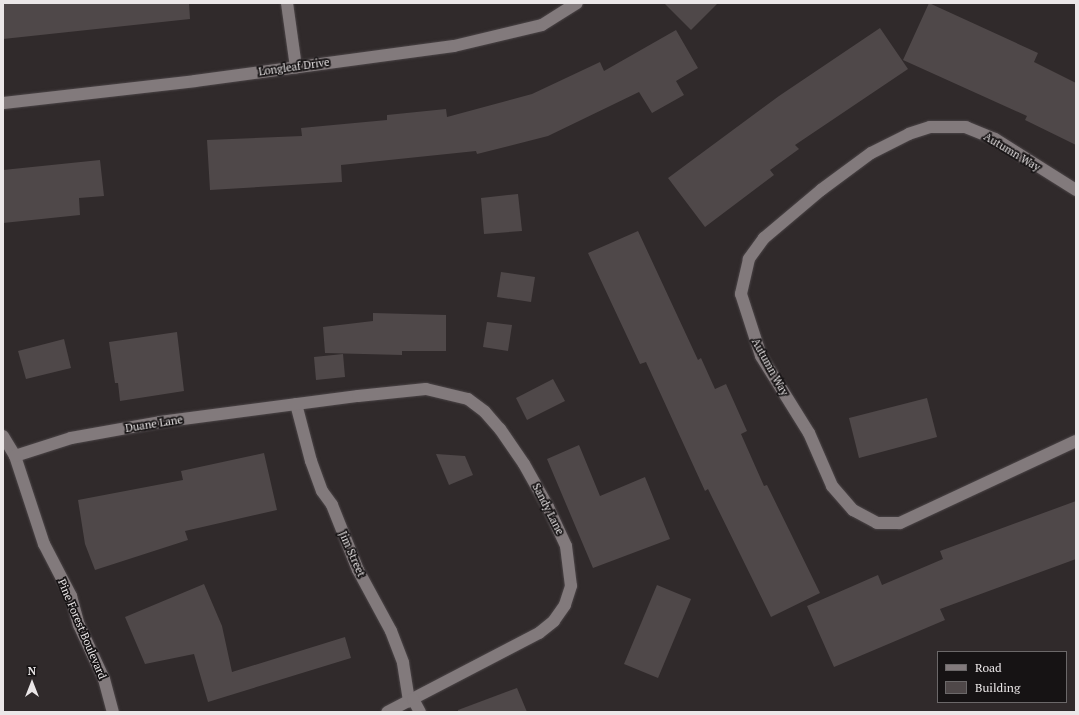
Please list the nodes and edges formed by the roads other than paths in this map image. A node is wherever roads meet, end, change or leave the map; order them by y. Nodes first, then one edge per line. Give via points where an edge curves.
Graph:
1 (287, 3) edge
2 (577, 3) edge
3 (296, 67) junction
4 (3, 103) edge
5 (1076, 190) edge
6 (296, 404) junction
7 (3, 436) edge
8 (1076, 441) edge
9 (15, 456) junction
10 (411, 700) junction
11 (113, 712) edge
12 (386, 712) edge
13 (420, 712) edge

1 - 3 street
2 - 3 street, Longleaf Drive via 542,25 504,35 454,46
3 - 4 street, Longleaf Drive
5 - 8 street, Autumn Way via 995,139 966,127 930,127 909,134 871,153 821,190 764,238 749,259 741,294 761,356 809,433 832,486 853,510 877,523 900,522
6 - 9 street, Duane Lane via 160,422 71,438
6 - 10 street, Jim Street via 322,491 332,505 358,570 396,644
6 - 10 street, Sandy Lane via 426,389 468,399 485,412 524,464 566,546 571,586 565,606 554,621 521,644 447,679
7 - 9 street, Pine Forest Boulevard
9 - 11 street, Pine Forest Boulevard via 44,544 71,596 80,625 104,679
10 - 12 street, Sandy Lane
10 - 13 street

